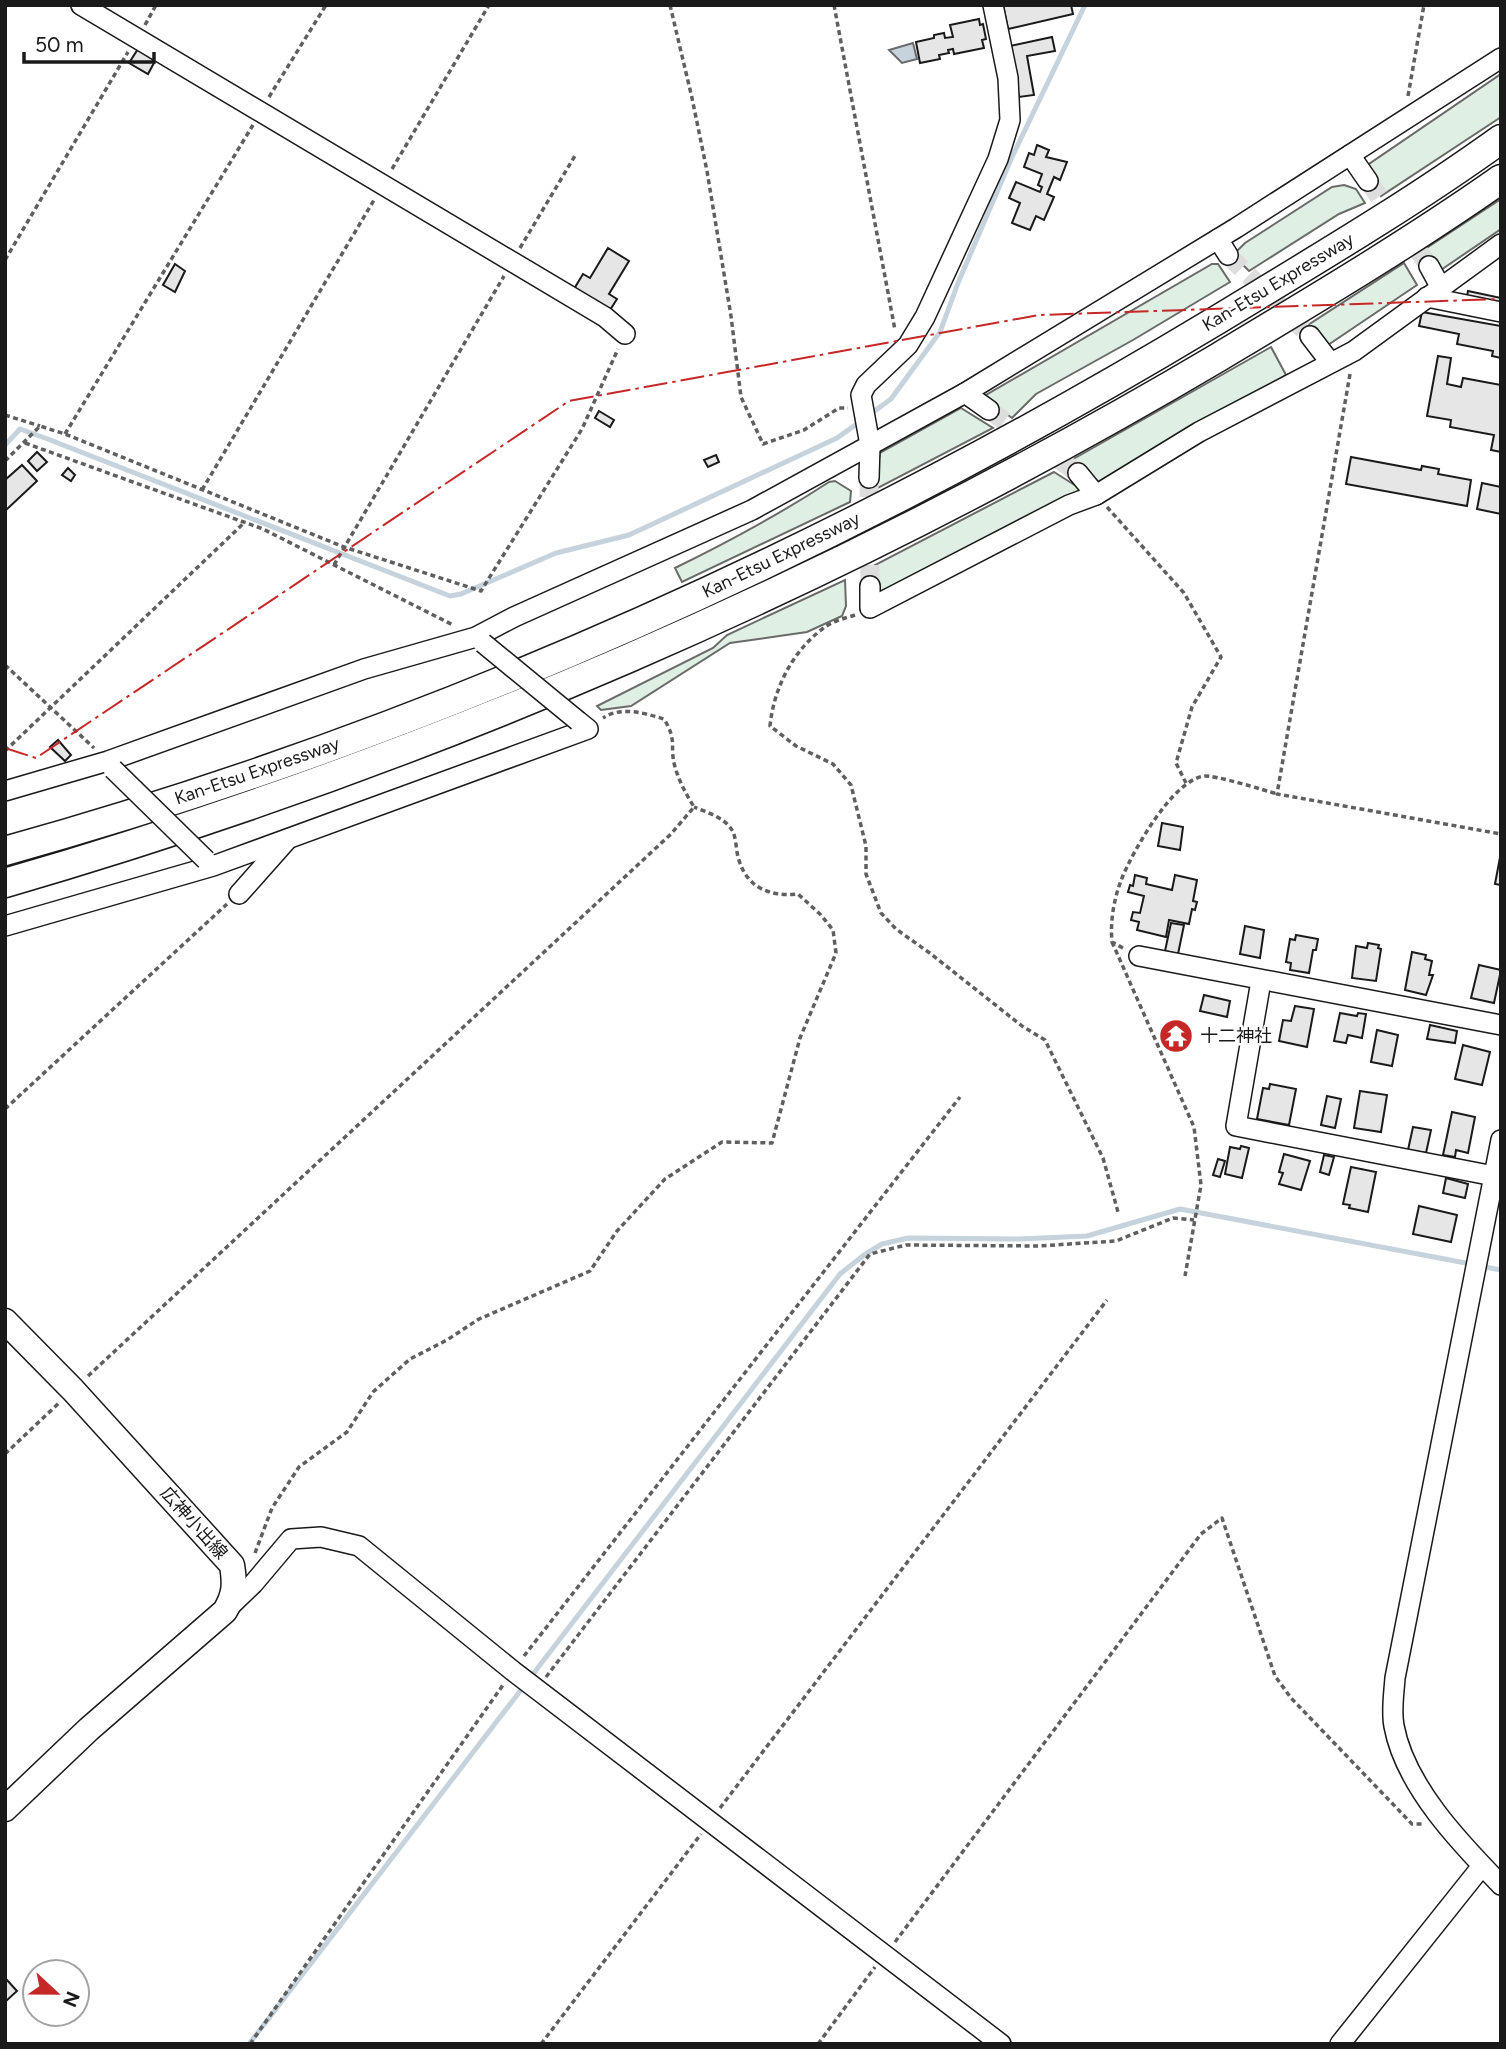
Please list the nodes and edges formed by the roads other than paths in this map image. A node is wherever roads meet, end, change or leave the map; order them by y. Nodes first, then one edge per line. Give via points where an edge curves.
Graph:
1 (81, 5) edge
2 (993, 5) edge
3 (1501, 58) edge
4 (1501, 139) edge
5 (1350, 155) junction
6 (1501, 179) edge
7 (1368, 181) tunnel mouth
8 (1501, 244) edge
9 (1429, 266) tunnel mouth
10 (1434, 293) junction
11 (1501, 312) edge
12 (625, 334) road end
13 (1310, 335) tunnel mouth
14 (1330, 362) junction
15 (965, 393) junction
16 (989, 410) tunnel mouth
17 (870, 445) junction
18 (1078, 473) tunnel mouth
19 (869, 478) tunnel mouth
20 (1096, 495) junction
21 (870, 586) tunnel mouth
22 (479, 640) junction
23 (110, 765) junction
24 (5, 791) edge
25 (288, 839) junction
26 (5, 851) edge
27 (210, 863) junction
28 (5, 883) edge
29 (239, 894) road end
30 (5, 926) edge
31 (1139, 956) road end
32 (1261, 981) junction
33 (1501, 1026) edge
34 (1501, 1140) edge
35 (1495, 1184) edge
36 (5, 1321) edge
37 (225, 1611) junction
38 (5, 1809) edge
39 (1482, 1866) junction
40 (1501, 1885) edge
41 (1001, 2044) edge
42 (1339, 2044) edge

1 - 12 street via 605,317
2 - 17 street via 1008,78 1010,120 998,159 925,317 908,345 861,396
3 - 5 street
4 - 26 highway, Kan-Etsu Expressway via 1318,259 1044,422 776,559 477,690 351,738 215,788
5 - 7 street
5 - 15 street via 1223,247
6 - 28 highway, Kan-Etsu Expressway via 1343,283 1066,446 786,587 622,661 358,767
8 - 10 street
9 - 10 street
10 - 11 street
10 - 14 street via 1354,351
13 - 14 street
14 - 20 street via 1199,432
15 - 16 street
15 - 17 street
17 - 19 street
17 - 22 street via 752,510 514,617
18 - 20 street
20 - 21 street via 870,608
22 - 23 street via 364,669
22 - 25 street, bridge via 583,725
23 - 24 street
23 - 27 street, bridge
25 - 27 street
25 - 29 street
27 - 30 street
31 - 32 street
32 - 33 street
32 - 35 street via 1236,1126
34 - 35 street
35 - 39 street via 1395,1678 1393,1724 1401,1754 1424,1795
36 - 37 main road, 広神小出線 via 232,1564 236,1584
37 - 38 main road via 89,1728
37 - 41 street via 291,1539 321,1537 359,1546 513,1671
39 - 40 street
39 - 42 street

